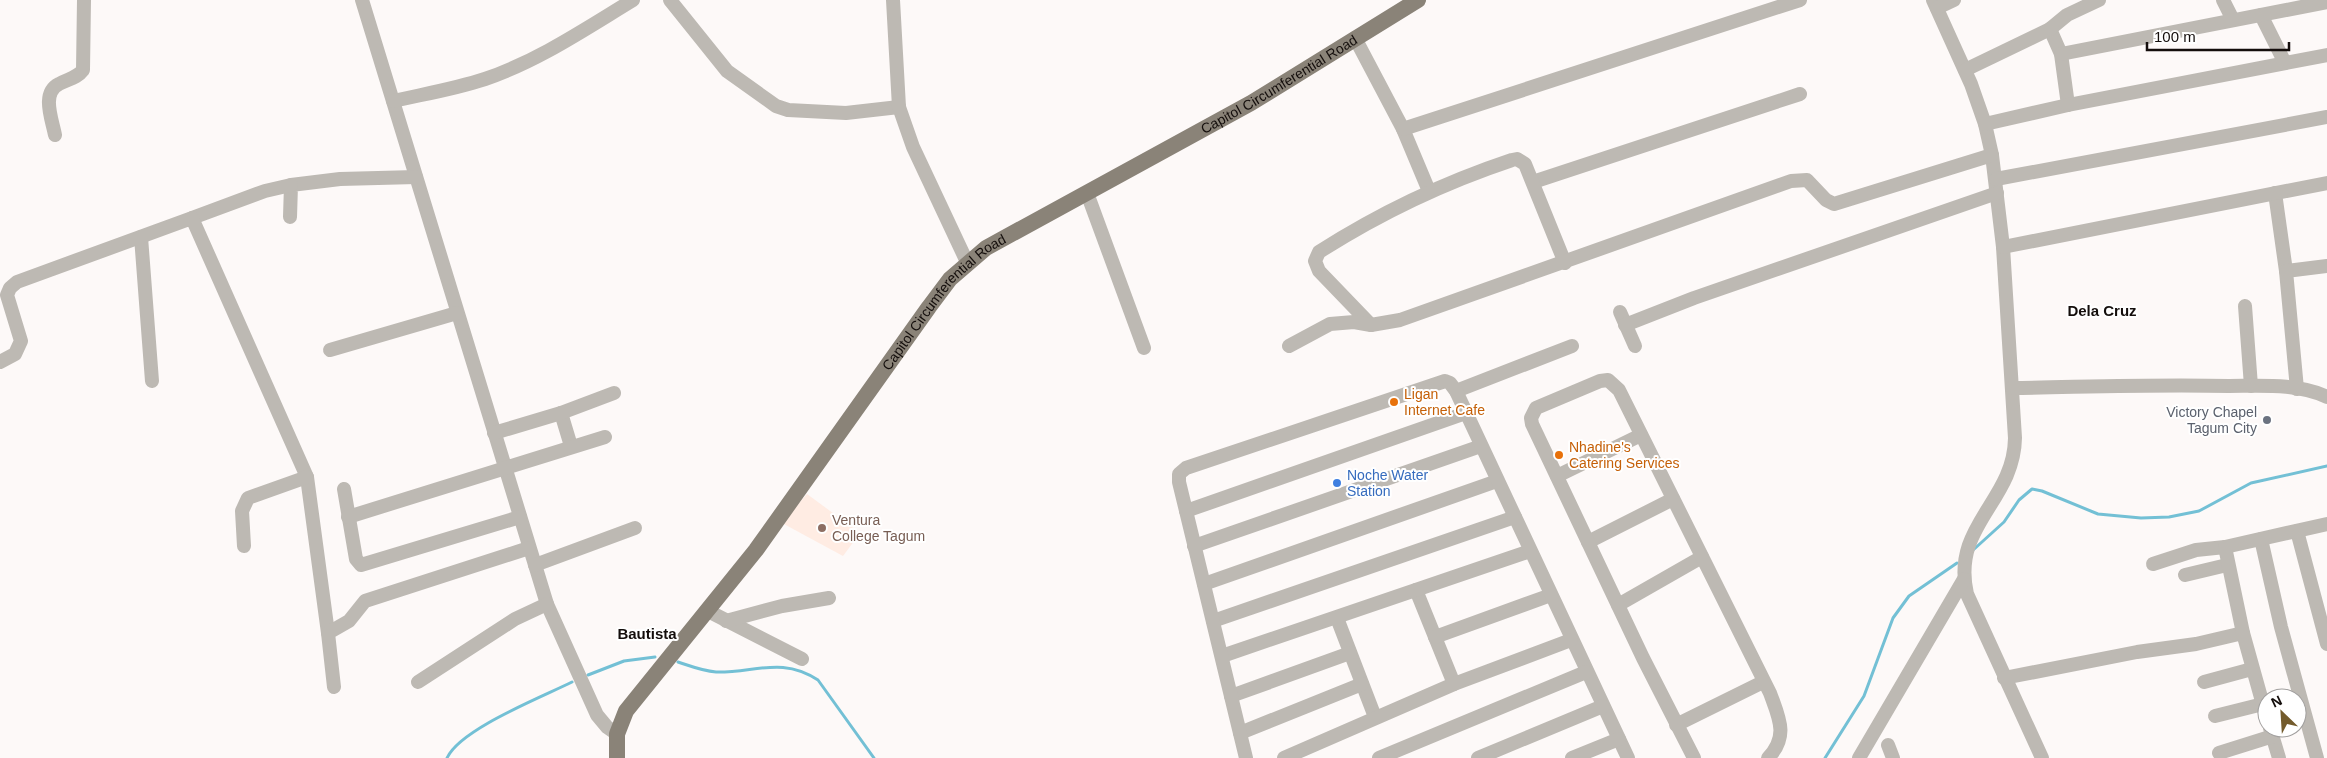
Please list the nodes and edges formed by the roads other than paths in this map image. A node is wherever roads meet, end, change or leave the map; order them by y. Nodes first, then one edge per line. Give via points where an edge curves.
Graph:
1 (84, 0) edge
2 (362, 0) edge
3 (633, 0) edge
4 (670, 0) edge
5 (893, 0) edge
6 (1418, 0) edge
7 (1800, 0) edge
8 (1954, 0) edge
9 (2099, 0) edge
10 (2223, 0) edge
11 (2327, 2) edge
12 (1935, 4) edge
13 (2291, 4) edge
14 (2261, 15) junction
15 (2233, 20) junction
16 (2050, 29) junction
17 (1355, 38) junction
18 (2061, 54) junction
19 (2327, 55) edge
20 (2285, 63) junction
21 (1965, 70) junction
22 (1800, 94) dead end
23 (393, 101) junction
24 (2068, 105) junction
25 (899, 107) junction
26 (2327, 117) edge
27 (1985, 124) junction
28 (1403, 129) junction
29 (55, 135) dead end
30 (1992, 156) junction
31 (416, 177) junction
32 (1533, 182) junction
33 (2327, 183) edge
34 (290, 185) junction
35 (1997, 186) junction
36 (1429, 191) junction
37 (1088, 193) junction
38 (2275, 193) junction
39 (290, 217) dead end
40 (192, 218) junction
41 (141, 237) junction
42 (2003, 247) junction
43 (967, 262) junction
44 (1565, 263) junction
45 (2327, 266) edge
46 (2286, 271) junction
47 (2245, 306) dead end
48 (457, 313) junction
49 (1371, 325) junction
50 (1289, 346) dead end
51 (1572, 346) dead end
52 (1635, 346) dead end
53 (1144, 348) dead end
54 (330, 350) dead end
55 (0, 362) edge
56 (152, 381) dead end
57 (2251, 386) junction
58 (2012, 388) junction
59 (2297, 389) junction
60 (1456, 391) junction
61 (614, 393) dead end
62 (2327, 397) edge
63 (561, 413) junction
64 (1466, 413) junction
65 (494, 433) junction
66 (1641, 435) junction
67 (605, 437) dead end
68 (571, 446) junction
69 (1481, 446) junction
70 (504, 466) junction
71 (1557, 476) junction
72 (307, 478) junction
73 (1497, 481) junction
74 (344, 489) dead end
75 (1673, 499) junction
76 (1186, 512) junction
77 (348, 516) junction
78 (520, 517) junction
79 (1515, 518) junction
80 (2327, 524) edge
81 (635, 528) dead end
82 (2297, 531) junction
83 (2261, 540) junction
84 (1588, 542) junction
85 (244, 546) dead end
86 (1194, 546) junction
87 (2224, 547) junction
88 (529, 548) junction
89 (1530, 551) junction
90 (1702, 557) junction
91 (2153, 564) dead end
92 (535, 565) junction
93 (2227, 565) junction
94 (2185, 575) dead end
95 (1964, 580) junction
96 (1204, 584) junction
97 (1416, 590) junction
98 (1551, 595) junction
99 (829, 598) dead end
100 (547, 604) junction
101 (1618, 605) junction
102 (708, 611) junction
103 (1337, 618) junction
104 (726, 621) junction
105 (1213, 621) junction
106 (2243, 633) junction
107 (328, 634) junction
108 (1435, 637) junction
109 (1571, 640) junction
110 (2327, 644) edge
111 (1350, 653) junction
112 (1222, 656) junction
113 (802, 658) dead end
114 (2252, 669) junction
115 (1586, 672) junction
116 (2004, 678) junction
117 (418, 682) dead end
118 (1763, 682) junction
119 (2204, 682) dead end
120 (1362, 684) junction
121 (1454, 684) junction
122 (334, 687) dead end
123 (2258, 688) edge
124 (1231, 696) junction
125 (1604, 706) junction
126 (2257, 706) edge
127 (2215, 716) dead end
128 (1375, 717) junction
129 (1676, 725) junction
130 (1240, 732) junction
131 (617, 734) junction
132 (2257, 738) edge
133 (2273, 738) edge
134 (1619, 740) junction
135 (2219, 753) dead end
136 (617, 758) edge
137 (1246, 758) edge
138 (1284, 758) edge
139 (1380, 758) edge
140 (1478, 758) edge
141 (1572, 758) edge
142 (1628, 758) edge
143 (1694, 758) edge
144 (1768, 758) edge
145 (1860, 758) edge
146 (2042, 758) edge
147 (2279, 758) edge
148 (2317, 758) edge

1 - 29 street via 83,70 75,78 52,88 49,94
2 - 23 street
3 - 23 street via 513,68 484,79
4 - 25 street via 727,71 776,106 795,111 846,113
5 - 25 street
6 - 17 main road, Capitol Circumferential Road
7 - 28 street
8 - 12 street
9 - 16 street via 2068,15
10 - 15 street
11 - 13 street
12 - 21 street
13 - 14 street
14 - 15 street
14 - 20 street
15 - 18 street
16 - 18 street
16 - 21 street
17 - 28 street
17 - 37 main road, Capitol Circumferential Road via 1251,103
18 - 24 street
19 - 20 street
20 - 24 street
21 - 27 street
22 - 32 street
23 - 31 street
24 - 27 street
25 - 43 street via 913,147
26 - 35 street
27 - 30 street
28 - 36 street
30 - 35 street
30 - 44 street via 1834,204 1807,180 1790,181
31 - 34 street via 340,179
31 - 48 street
32 - 36 street via 1525,164 1518,159
32 - 44 street
33 - 38 street
34 - 39 street
34 - 40 street
35 - 42 street
35 - 52 street via 1704,295 1623,318
36 - 49 street via 1380,215 1316,256 1319,271
37 - 43 main road, Capitol Circumferential Road via 995,243
37 - 53 street
38 - 42 street
38 - 46 street
40 - 41 street
40 - 72 street
41 - 55 street via 17,282 10,288 7,295 21,341 15,354
41 - 56 street
42 - 58 street
43 - 102 main road, Capitol Circumferential Road via 950,278 795,496
44 - 49 street via 1400,320
45 - 46 street
46 - 59 street
47 - 57 street
48 - 54 street
48 - 65 street
49 - 50 street via 1354,322 1330,324
51 - 60 street
57 - 58 street via 2174,384
57 - 59 street
58 - 95 street via 2013,463 1967,547
59 - 62 street
60 - 64 street
60 - 76 street via 1450,383 1437,382 1186,468 1178,478
61 - 63 street
63 - 65 street
63 - 68 street
64 - 69 street
64 - 76 street
65 - 70 street
66 - 71 street
66 - 71 street via 1619,390 1608,380 1541,405 1532,412 1532,424
66 - 75 street
67 - 68 street
68 - 70 street
69 - 73 street
69 - 86 street
70 - 77 street
70 - 78 street
71 - 84 street
72 - 85 street via 248,498 242,511
72 - 107 street
73 - 79 street
73 - 96 street
74 - 77 street
75 - 84 street
75 - 90 street
76 - 86 street
77 - 78 street via 356,559 364,565
78 - 88 street
79 - 89 street
79 - 105 street
80 - 82 street
81 - 92 street
82 - 83 street
82 - 110 street
83 - 87 street
83 - 148 street via 2281,628
84 - 101 street
86 - 96 street
87 - 91 street via 2196,550
87 - 93 street
88 - 92 street
88 - 107 street via 370,598 349,621
89 - 97 street
89 - 98 street
90 - 101 street
90 - 118 street
92 - 100 street
93 - 94 street
93 - 106 street
95 - 116 street via 1967,594
95 - 145 street
96 - 105 street
97 - 103 street
97 - 108 street
98 - 108 street
98 - 109 street
99 - 104 street
100 - 117 street via 515,619
100 - 131 street via 597,715 606,727
101 - 129 street
102 - 104 street
102 - 131 main road, Capitol Circumferential Road via 626,711
103 - 111 street
103 - 112 street
104 - 113 street
105 - 112 street
106 - 114 street
106 - 116 street
107 - 122 street
108 - 121 street
109 - 115 street
109 - 121 street
111 - 120 street
111 - 124 street
112 - 124 street
114 - 119 street
114 - 123 street
115 - 125 street
115 - 139 street
116 - 146 street
118 - 129 street
118 - 144 street via 1776,710 1782,736
120 - 128 street
120 - 130 street
121 - 128 street
124 - 130 street
125 - 134 street
125 - 140 street
126 - 127 street
128 - 138 street
129 - 143 street
130 - 137 street
131 - 136 main road, Capitol Circumferential Road
132 - 135 street
133 - 147 street
134 - 141 street
134 - 142 street

